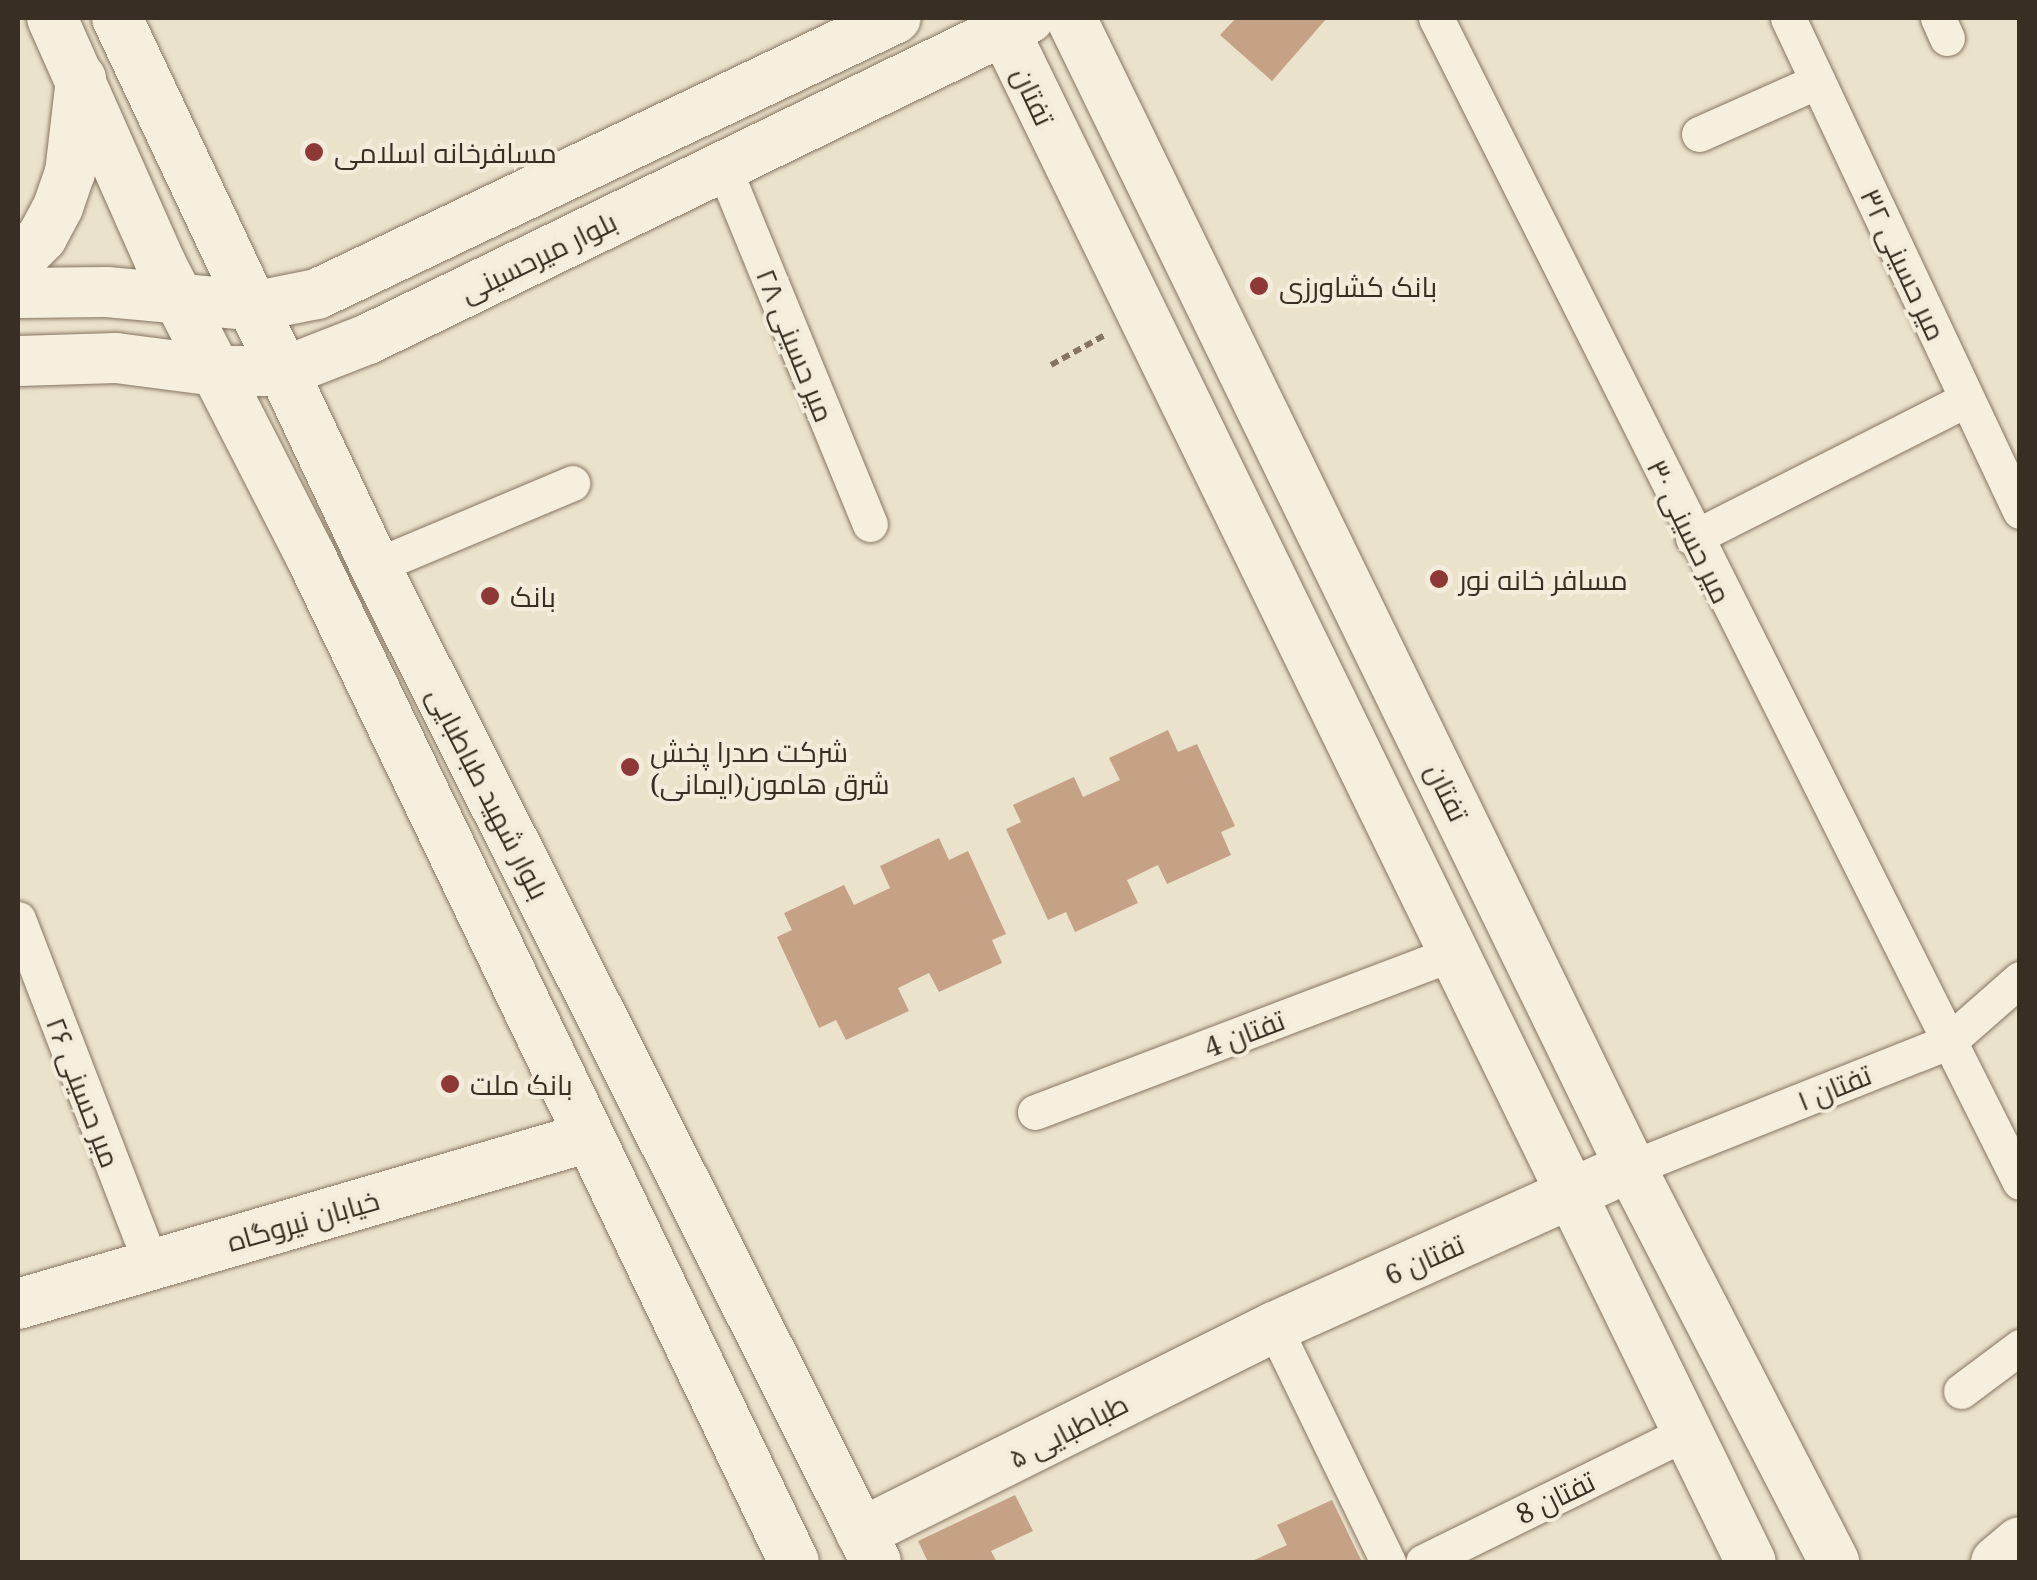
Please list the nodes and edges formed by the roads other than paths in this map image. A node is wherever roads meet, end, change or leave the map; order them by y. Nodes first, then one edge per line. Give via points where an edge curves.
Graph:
1 (52, 18) edge
2 (118, 18) edge
3 (896, 18) edge
4 (1071, 18) edge
5 (1436, 18) edge
6 (1788, 18) edge
7 (1017, 24) edge
8 (80, 80) junction
9 (1818, 81) junction
10 (1699, 134) dead end
11 (606, 154) junction
12 (723, 166) junction
13 (636, 209) junction
14 (28, 281) edge
15 (181, 300) junction
16 (257, 306) junction
17 (40, 359) edge
18 (216, 371) junction
19 (286, 371) junction
20 (1967, 399) junction
21 (572, 483) dead end
22 (2020, 510) edge
23 (870, 524) dead end
24 (1693, 538) junction
25 (375, 566) junction
26 (18, 920) edge
27 (1453, 953) junction
28 (2020, 979) edge
29 (1948, 1042) junction
30 (1034, 1112) dead end
31 (589, 1137) junction
32 (1631, 1168) junction
33 (2020, 1182) edge
34 (1574, 1191) junction
35 (151, 1264) junction
36 (18, 1304) edge
37 (1274, 1327) junction
38 (2020, 1347) edge
39 (1961, 1392) dead end
40 (1687, 1432) junction
41 (2020, 1542) edge
42 (868, 1548) edge
43 (794, 1562) edge
44 (1388, 1562) edge
45 (1423, 1562) edge
46 (1752, 1562) edge
47 (1834, 1562) edge
48 (1996, 1562) edge

1 - 8 main road, بلوار شهید طباطبایی
2 - 16 main road, بلوار شهید طباطبایی
3 - 11 main road
4 - 32 main road, تفتان
5 - 24 street, میر حسینی ۳۰
6 - 9 street, میر حسینی ۳۲
7 - 12 main road, بلوار میرحسینی
7 - 27 main road, تفتان via 1141,316
8 - 14 main road via 70,172
8 - 15 main road, بلوار شهید طباطبایی
9 - 10 street
9 - 20 street, میر حسینی ۳۲
11 - 13 main road
11 - 16 main road via 317,294
12 - 13 main road, بلوار میرحسینی
12 - 23 street, میر حسینی ۲۸
13 - 19 main road, بلوار میرحسینی via 368,339
14 - 15 main road
14 - 17 main road via 64,296 80,328
15 - 16 main road
15 - 18 main road, بلوار شهید طباطبایی
16 - 19 main road, بلوار شهید طباطبایی
17 - 18 main road, بلوار میرحسینی
18 - 19 main road, بلوار میرحسینی
18 - 31 main road, بلوار شهید طباطبایی
19 - 25 main road, بلوار شهید طباطبایی
20 - 22 street, میر حسینی ۳۲
20 - 24 street
21 - 25 street
24 - 29 street, میر حسینی ۳۰
25 - 42 main road, بلوار شهید طباطبایی
26 - 35 street, میر حسینی ۲۶
27 - 30 street, تفتان 4
27 - 34 main road, تفتان
28 - 29 street, تفتان ۱
29 - 32 street, تفتان ۱
29 - 33 street, میر حسینی ۳۰
31 - 35 main road, خیابان نیروگاه
31 - 43 main road, بلوار شهید طباطبایی
32 - 34 main road, تفتان 6
32 - 47 main road, تفتان
34 - 37 main road, تفتان 6
34 - 40 main road, تفتان
35 - 36 main road, خیابان نیروگاه
37 - 42 main road, طباطبایی ۵
37 - 44 street
38 - 39 street
40 - 45 street, تفتان 8
40 - 46 main road, تفتان
41 - 48 main road

